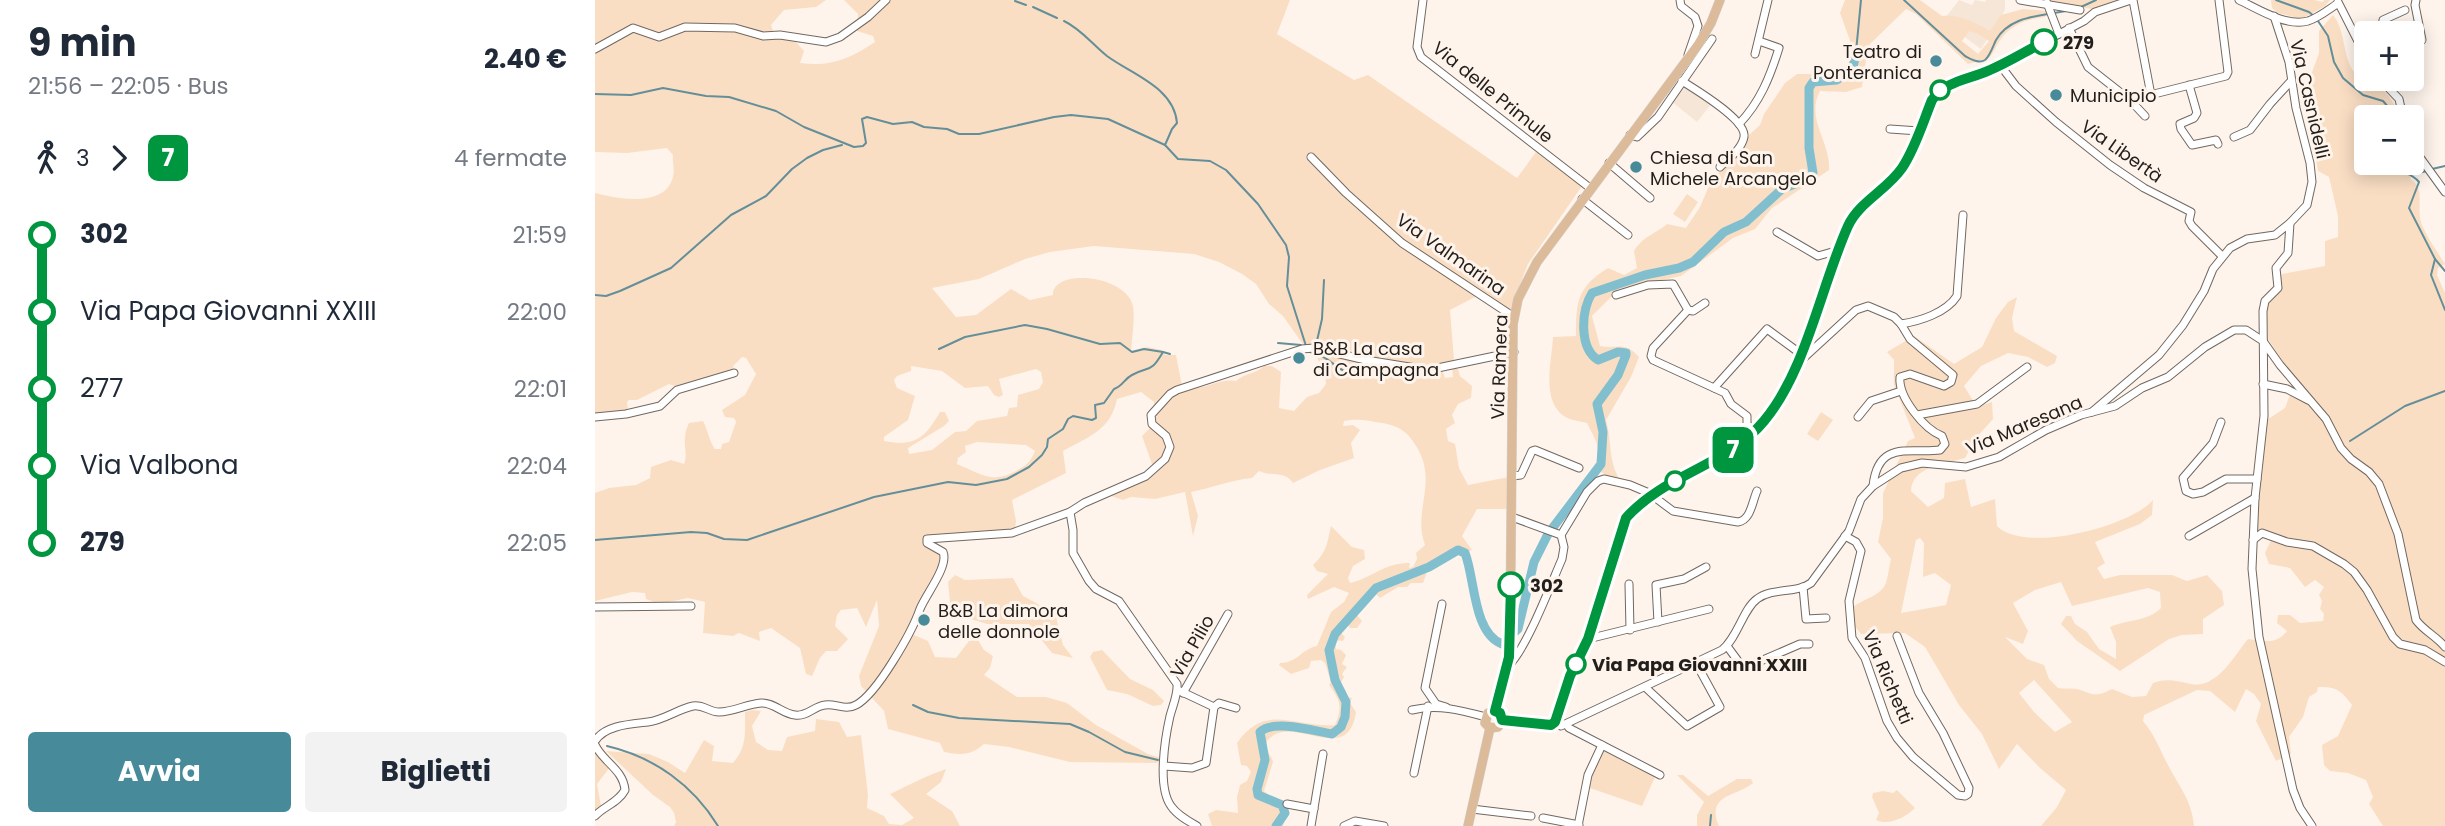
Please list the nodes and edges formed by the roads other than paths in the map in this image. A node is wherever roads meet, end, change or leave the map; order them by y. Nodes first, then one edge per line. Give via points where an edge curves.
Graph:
1 (886, 0) edge
2 (1423, 0) edge
3 (1680, 0) edge
4 (1720, 0) edge
5 (1768, 0) edge
6 (2020, 0) edge
7 (2132, 0) edge
8 (2219, 0) edge
9 (2239, 0) edge
10 (2416, 0) edge
11 (2338, 2) edge
12 (2047, 3) junction
13 (2405, 10) dead end
14 (2274, 16) junction
15 (2079, 18) junction
16 (2383, 21) edge
17 (2418, 21) edge
18 (2354, 32) edge
19 (2059, 34) junction
20 (1712, 39) dead end
21 (1759, 41) junction
22 (595, 49) edge
23 (1755, 54) dead end
24 (1685, 62) junction
25 (2000, 65) junction
26 (1682, 81) junction
27 (2291, 81) junction
28 (2189, 85) junction
29 (2151, 94) junction
30 (2130, 100) junction
31 (1650, 108) junction
32 (1658, 115) junction
33 (2145, 116) dead end
34 (1739, 124) junction
35 (1890, 129) dead end
36 (1919, 131) junction
37 (1630, 135) junction
38 (2234, 137) dead end
39 (2218, 144) dead end
40 (1311, 157) dead end
41 (1609, 163) junction
42 (2424, 164) edge
43 (1720, 167) dead end
44 (1590, 188) junction
45 (2445, 192) edge
46 (1650, 198) dead end
47 (1582, 199) junction
48 (1963, 215) dead end
49 (2290, 223) junction
50 (1777, 232) dead end
51 (1628, 235) dead end
52 (1838, 254) junction
53 (2222, 256) junction
54 (1616, 295) dead end
55 (1705, 303) dead end
56 (1688, 310) junction
57 (1514, 317) junction
58 (1901, 324) junction
59 (2263, 341) junction
60 (1817, 346) junction
61 (1514, 352) junction
62 (1801, 352) junction
63 (1795, 367) junction
64 (2027, 367) dead end
65 (734, 373) dead end
66 (2263, 384) junction
67 (1714, 388) junction
68 (1901, 391) junction
69 (2313, 402) junction
70 (2092, 412) junction
71 (1917, 415) junction
72 (595, 417) edge
73 (1859, 417) dead end
74 (2221, 422) dead end
75 (1754, 432) junction
76 (1579, 468) dead end
77 (1512, 476) junction
78 (2257, 479) junction
79 (1874, 486) junction
80 (1757, 491) dead end
81 (1653, 496) junction
82 (2255, 498) junction
83 (1070, 512) junction
84 (1512, 517) junction
85 (1554, 532) junction
86 (1846, 536) junction
87 (2189, 536) dead end
88 (2253, 540) junction
89 (1706, 567) dead end
90 (1629, 584) dead end
91 (1803, 587) junction
92 (1442, 604) dead end
93 (691, 606) dead end
94 (595, 607) edge
95 (1709, 609) dead end
96 (1228, 614) dead end
97 (1826, 618) dead end
98 (1658, 622) junction
99 (1630, 630) junction
100 (1897, 636) dead end
101 (1588, 639) junction
102 (1809, 644) dead end
103 (1727, 646) junction
104 (2445, 647) edge
105 (1696, 663) junction
106 (2445, 663) edge
107 (1508, 666) junction
108 (1645, 687) junction
109 (1180, 692) junction
110 (1428, 706) junction
111 (1214, 707) junction
112 (1445, 707) junction
113 (1236, 708) dead end
114 (1412, 710) dead end
115 (1495, 711) junction
116 (1486, 717) junction
117 (1502, 720) junction
118 (1579, 721) junction
119 (1553, 723) junction
120 (1566, 724) junction
121 (1490, 728) junction
122 (1588, 737) junction
123 (595, 743) edge
124 (1602, 745) junction
125 (1323, 754) dead end
126 (1164, 766) junction
127 (1414, 773) dead end
128 (1660, 775) dead end
129 (1287, 804) dead end
130 (1314, 809) junction
131 (1472, 809) junction
132 (1531, 816) dead end
133 (595, 817) edge
134 (1542, 818) dead end
135 (1579, 825) edge
136 (1197, 826) edge
137 (1311, 826) edge
138 (1344, 826) edge
139 (1384, 826) edge
140 (1468, 826) edge
141 (2312, 826) edge

1 - 22 street via 868,18 826,42 763,36 736,28 685,27 659,37 633,28
2 - 44 street, Via delle Primule via 1417,47 1421,57
3 - 24 street, Via Ramera via 1698,26
4 - 24 main road, Via Ramera
5 - 21 street
6 - 12 street
7 - 15 street
7 - 29 street
8 - 28 street via 2228,72 2223,78
9 - 14 street
10 - 17 street
11 - 14 street via 2312,20 2299,23
11 - 18 street
12 - 15 street via 2067,8
12 - 19 street
13 - 16 street
14 - 27 street, Via Casnidelli
15 - 19 street
15 - 30 street via 2088,67
19 - 25 street
20 - 26 street
21 - 23 street
21 - 34 street via 1779,48 1761,96
24 - 31 main road, Via Ramera
25 - 36 street via 1939,91
25 - 53 street, Via Libertà via 2016,86 2110,165 2169,202 2189,209 2192,226
26 - 32 street
26 - 34 street
27 - 38 street via 2250,130
27 - 49 street, Via Casnidelli via 2312,182 2307,205
28 - 29 street
28 - 39 street via 2197,113 2180,124 2181,130 2192,145 2216,140
29 - 30 street
30 - 33 street
31 - 32 street
31 - 37 main road, Via Ramera
32 - 37 street via 1637,137
34 - 43 street via 1745,136 1741,146
35 - 36 street
36 - 52 street via 1903,168 1854,216
37 - 41 main road, Via Ramera
40 - 57 street, Via Valmarina via 1402,243
41 - 44 main road, Via Ramera
41 - 46 street
42 - 45 street
44 - 47 main road, Via Ramera
47 - 51 street
47 - 57 main road, Via Ramera via 1537,262 1521,291
48 - 58 street via 1957,296 1952,304 1917,322
49 - 53 street via 2275,235 2237,243
49 - 59 street, Via Casnidelli via 2288,253 2276,268 2278,288 2265,301
50 - 52 street via 1818,256
52 - 62 street
53 - 70 street via 2167,346
54 - 56 street via 1669,283
55 - 56 street
56 - 67 street via 1651,356
57 - 61 main road, Via Ramera
58 - 60 street via 1878,308 1863,307
58 - 68 street via 1910,340 1950,371 1953,379 1944,386 1906,373 1900,377
59 - 66 street
59 - 69 street
59 - 70 street, Via Maresana via 2246,330 2234,330 2205,346 2168,377 2115,406
60 - 62 street
60 - 63 street
61 - 77 main road, Via Ramera
61 - 83 street via 1428,370 1302,349 1182,388 1151,415 1152,424 1169,443 1161,463 1146,476
62 - 63 street
62 - 67 street via 1767,329
63 - 75 street via 1780,398
64 - 71 street via 1977,404
65 - 72 street via 677,390 660,406
66 - 69 street
66 - 78 street
67 - 75 street via 1748,416 1747,424
68 - 71 street
68 - 73 street via 1871,401
69 - 104 street via 2341,448 2379,484 2398,534 2416,620
70 - 79 street, Via Maresana via 1973,466 1911,464
71 - 79 street via 1930,431 1945,439 1943,448 1898,451 1881,464
74 - 78 street via 2214,443 2183,478 2186,491 2203,492 2232,477
75 - 81 street via 1724,456
76 - 77 street via 1535,450 1521,475
77 - 84 main road, Via Ramera
78 - 82 street
79 - 86 street, Via Maresana via 1861,499
80 - 81 street via 1747,517 1738,522 1673,511
81 - 85 street via 1627,484 1601,480
81 - 101 street via 1626,518
82 - 87 street
82 - 88 street
83 - 109 street via 1073,553 1089,581 1119,601
83 - 123 street via 1012,533 927,538 943,552 945,561 904,644 877,685 857,705 826,704 799,716 765,703 719,712 695,705 656,720 624,724 600,734
84 - 85 street
84 - 107 main road, Via Ramera
85 - 107 street via 1564,547 1562,559
86 - 91 street, Via Maresana via 1819,574
86 - 100 street, Via Richetti via 1861,551 1849,601 1852,638 1868,664 1887,721 1913,757 1965,796 1969,788 1919,693
88 - 106 street via 2262,533 2313,546 2344,564 2367,590 2400,644 2424,650
88 - 141 street via 2255,600 2267,677 2293,790
89 - 98 street via 1684,579 1656,585
90 - 99 street
91 - 97 street via 1806,619
91 - 103 street via 1756,600
92 - 112 street via 1425,688
93 - 94 street
95 - 98 street
96 - 109 street, Via Pilio
98 - 99 street
99 - 101 street
101 - 119 street
102 - 103 street via 1800,643 1749,666 1741,665
103 - 105 street
105 - 108 street
105 - 108 street via 1720,708 1685,726
107 - 115 main road, Via Ramera
108 - 118 street
109 - 111 street, Via Pilio
109 - 126 street via 1169,720
110 - 112 street
110 - 114 street
110 - 127 street
111 - 113 street, Via Pilio via 1219,703
111 - 126 street via 1206,763 1192,768
112 - 116 street
115 - 116 main road
115 - 117 main road
116 - 121 main road
117 - 119 street
117 - 121 main road via 1498,727
118 - 120 street
118 - 122 street
119 - 120 street
120 - 122 street
121 - 131 main road
122 - 124 street
123 - 133 street via 621,774 625,790
124 - 128 street
124 - 135 street via 1588,775
125 - 130 street
126 - 136 street via 1169,804
129 - 130 street
130 - 137 street
131 - 132 street
131 - 140 main road
134 - 135 street
138 - 139 street via 1359,821

